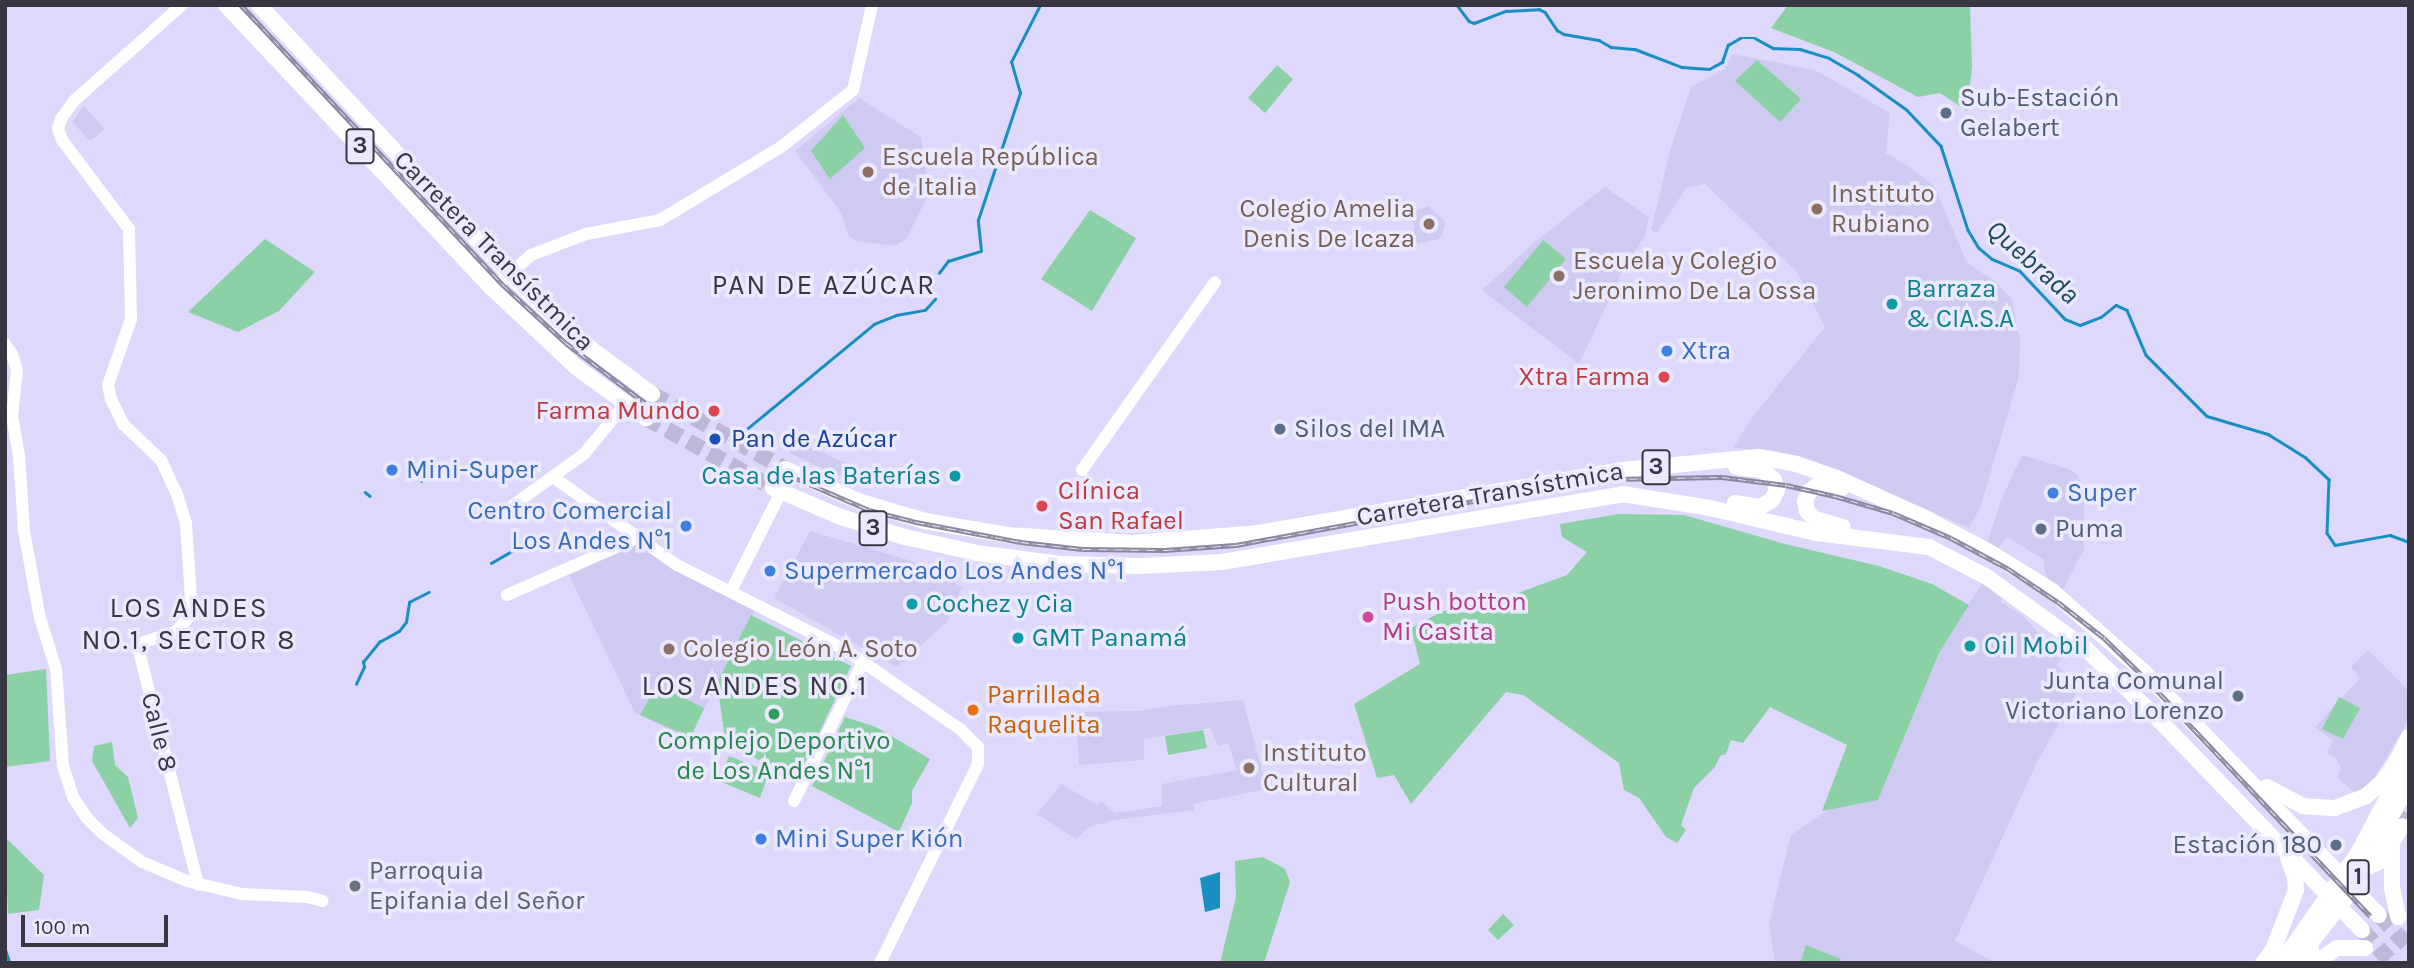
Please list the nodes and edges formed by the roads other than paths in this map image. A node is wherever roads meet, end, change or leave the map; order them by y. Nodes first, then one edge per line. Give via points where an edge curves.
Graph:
1 (182, 5) edge
2 (226, 5) edge
3 (259, 5) edge
4 (872, 5) edge
5 (508, 273) junction
6 (1215, 282) dead end
7 (492, 289) junction
8 (5, 344) edge
9 (652, 394) tunnel mouth
10 (625, 404) junction
11 (646, 418) tunnel mouth
12 (1651, 467) junction
13 (785, 468) tunnel mouth
14 (1083, 470) dead end
15 (553, 477) junction
16 (777, 490) joint
17 (1622, 494) junction
18 (512, 506) dead end
19 (1904, 508) junction
20 (637, 538) junction
21 (1928, 547) junction
22 (731, 591) junction
23 (507, 595) dead end
24 (863, 662) junction
25 (2409, 737) edge
26 (2402, 760) edge
27 (2244, 772) junction
28 (2409, 784) edge
29 (794, 801) dead end
30 (2402, 826) dead end
31 (2392, 843) junction
32 (2281, 847) junction
33 (198, 885) junction
34 (323, 901) dead end
35 (2379, 915) tunnel mouth
36 (2398, 917) tunnel mouth
37 (2362, 930) tunnel mouth
38 (2365, 948) dead end
39 (2272, 958) edge
40 (880, 963) edge
41 (2295, 963) edge
42 (2314, 963) edge

1 - 33 street, Calle 8 via 74,101 58,128 62,140 129,229 131,319 108,385 123,424 161,460 186,524 194,607 183,626 145,642 139,650
2 - 7 main road, Carretera Transístmica / 3
3 - 5 main road, Carretera Transístmica / 3
4 - 5 street via 853,90 781,147 660,220 562,242 531,255
5 - 7 street
5 - 9 main road, Carretera Transístmica / 3 via 571,334
6 - 14 street
7 - 10 main road, Carretera Transístmica / 3 via 576,367
8 - 33 street via 17,370 12,416 24,531 40,618 56,669 67,784 86,817 103,834 151,866
10 - 11 main road, Carretera Transístmica / 3
10 - 15 street via 584,454
12 - 13 main road, Carretera Transístmica / 3 via 1258,533 1141,543 1007,536 925,521 861,502
12 - 17 main road via 1755,468 1771,476 1777,490 1769,503 1756,508 1692,494
12 - 19 main road, Carretera Transístmica / 3 via 1771,459 1838,478
15 - 18 street
15 - 20 street
16 - 17 main road, Carretera Transístmica / 3 via 866,526 936,545 1000,557 1121,566 1222,562
16 - 22 street
17 - 21 main road, Carretera Transístmica / 3 via 1710,508 1817,533
19 - 21 main road via 1827,484 1813,488 1805,501 1807,511 1819,521
19 - 27 main road, Carretera Transístmica / 3 via 2052,591 2144,672
20 - 22 street via 677,565
20 - 23 street
21 - 32 main road, Carretera Transístmica / 3 via 1987,576 2085,648
22 - 24 street
24 - 29 street
24 - 40 street via 970,737 979,753 978,764
25 - 26 main road
26 - 27 main road via 2366,796 2326,809 2295,803
26 - 31 main road via 2351,853 2358,862 2373,866
26 - 39 main road via 2351,865
27 - 35 main road, Carretera Transístmica / 3
28 - 41 main road, 1 via 2344,900
30 - 31 main road
31 - 36 main road via 2390,874
32 - 37 main road, Carretera Transístmica / 3
32 - 39 main road via 2297,885
33 - 34 street
38 - 42 main road via 2336,948
39 - 42 main road via 2290,940 2299,940 2311,950

